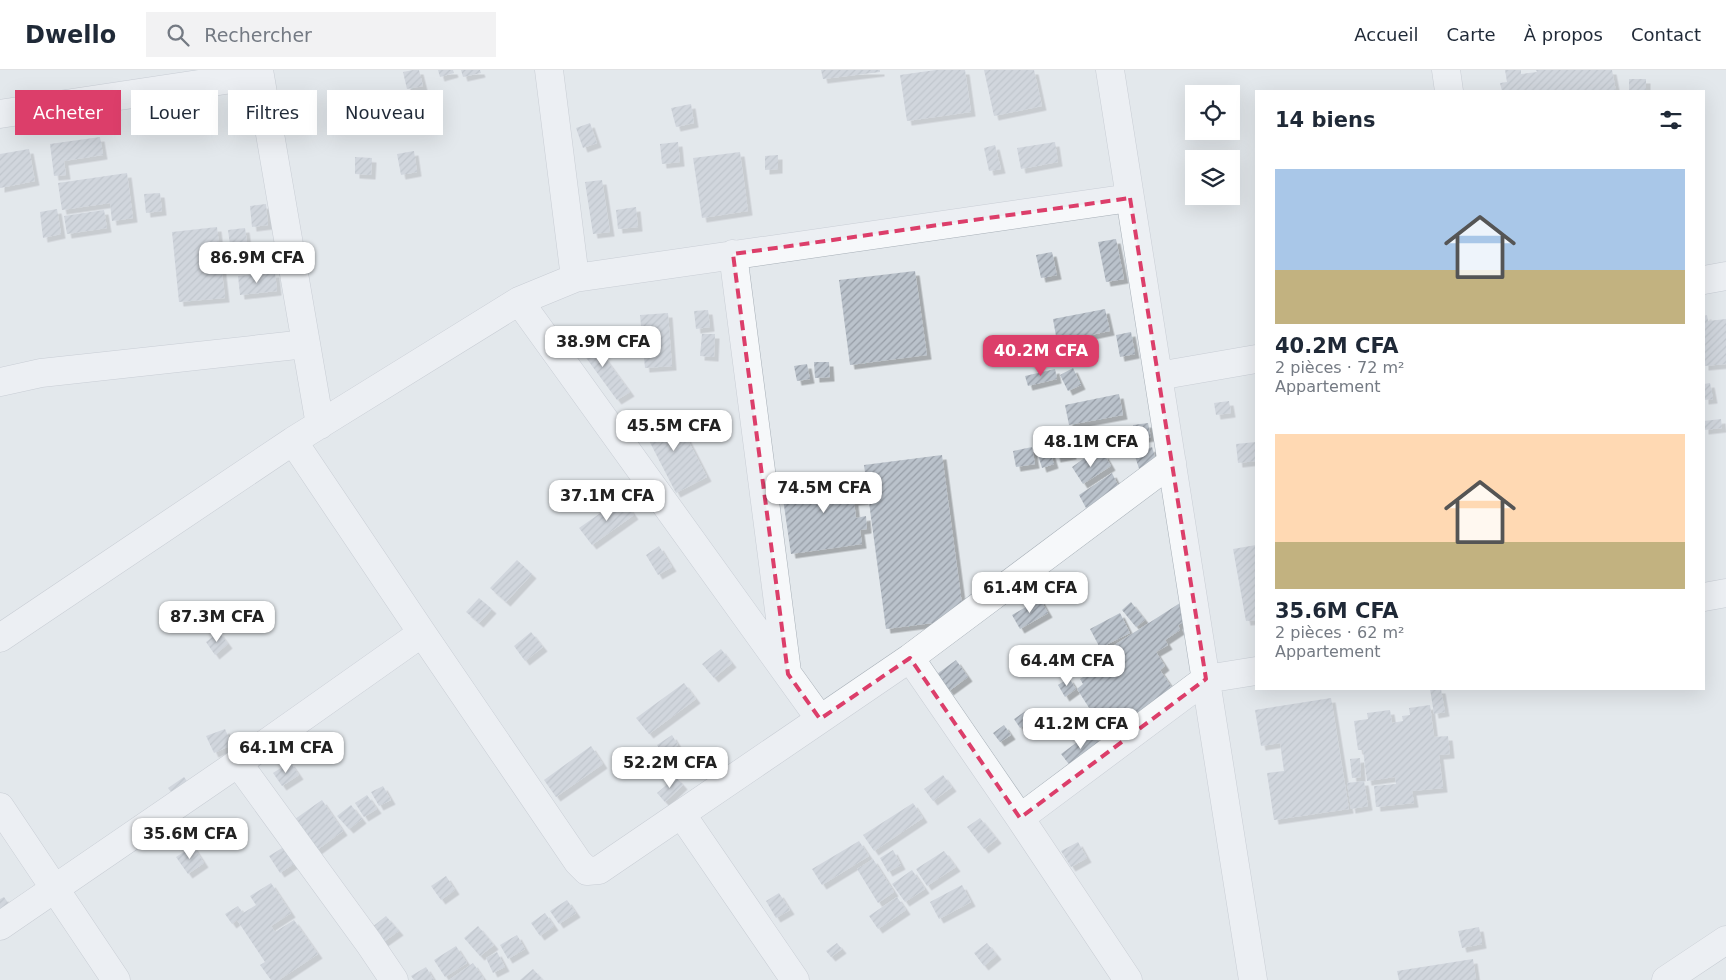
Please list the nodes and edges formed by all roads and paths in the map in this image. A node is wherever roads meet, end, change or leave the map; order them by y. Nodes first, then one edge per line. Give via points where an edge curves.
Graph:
1 (549, 70) edge
2 (1110, 70) edge
3 (1446, 70) edge
4 (259, 72) edge
5 (1449, 90) edge
6 (0, 114) edge
7 (1130, 198) junction
8 (733, 254) junction
9 (1726, 276) edge
10 (575, 278) junction
11 (1705, 280) edge
12 (519, 301) junction
13 (306, 344) junction
14 (1255, 359) edge
15 (1158, 376) junction
16 (0, 382) edge
17 (320, 425) junction
18 (293, 441) junction
19 (1172, 462) junction
20 (1726, 593) edge
21 (1705, 597) edge
22 (422, 633) junction
23 (0, 638) edge
24 (910, 658) junction
25 (1255, 671) edge
26 (788, 674) junction
27 (1206, 679) junction
28 (820, 719) junction
29 (238, 763) junction
30 (0, 807) edge
31 (682, 815) junction
32 (1020, 818) junction
33 (55, 890) junction
34 (0, 926) edge
35 (1726, 940) edge
36 (116, 980) edge
37 (394, 980) edge
38 (795, 980) edge
39 (1128, 980) edge
40 (1253, 980) edge
41 (1666, 980) edge

1 - 10 street
2 - 7 street
3 - 5 street
4 - 6 street
4 - 13 street
7 - 8 street
7 - 15 street
8 - 10 street
8 - 26 street
9 - 11 street
10 - 12 street
12 - 17 street
12 - 26 street
13 - 16 street via 42,373
13 - 17 street
14 - 15 street
15 - 19 street
17 - 18 street
18 - 22 street
18 - 23 street
19 - 24 street
19 - 27 street
20 - 21 street
22 - 29 street
22 - 31 street via 587,871 599,870
24 - 28 street
24 - 32 street
25 - 27 street
26 - 28 street
27 - 32 street
27 - 40 street
28 - 31 street
29 - 33 street
29 - 37 street
30 - 33 street
31 - 38 street
32 - 39 street
33 - 34 street
33 - 36 street
35 - 41 street

